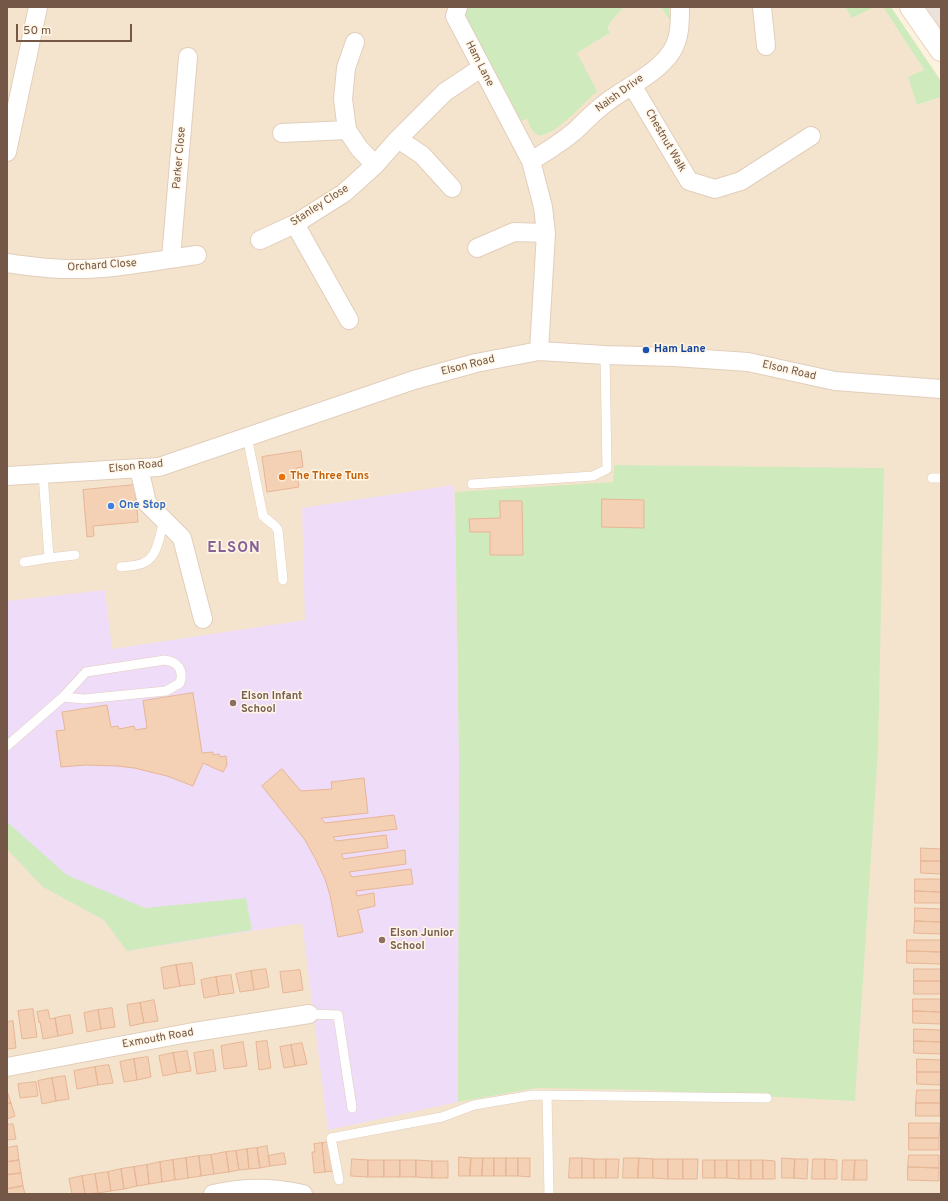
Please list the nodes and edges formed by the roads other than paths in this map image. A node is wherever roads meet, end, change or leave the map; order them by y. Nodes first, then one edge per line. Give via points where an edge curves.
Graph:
1 (38, 7) edge
2 (458, 7) edge
3 (680, 7) edge
4 (762, 7) edge
5 (912, 7) edge
6 (355, 42) dead end
7 (766, 46) dead end
8 (941, 50) edge
9 (188, 57) dead end
10 (481, 68) junction
11 (632, 85) junction
12 (347, 130) junction
13 (282, 133) dead end
14 (811, 136) dead end
15 (398, 139) junction
16 (7, 152) edge
17 (531, 161) junction
18 (375, 165) junction
19 (452, 188) dead end
20 (295, 224) junction
21 (546, 233) junction
22 (260, 240) dead end
23 (477, 248) dead end
24 (197, 255) dead end
25 (172, 258) junction
26 (7, 262) edge
27 (349, 320) dead end
28 (539, 351) junction
29 (605, 355) junction
30 (941, 389) edge
31 (247, 436) junction
32 (138, 468) junction
33 (43, 474) junction
34 (7, 476) edge
35 (472, 484) dead end
36 (164, 520) junction
37 (75, 555) dead end
38 (49, 558) junction
39 (24, 562) dead end
40 (120, 567) dead end
41 (283, 580) dead end
42 (203, 619) dead end
43 (63, 697) junction
44 (7, 746) edge
45 (309, 1014) joint
46 (7, 1068) edge
47 (547, 1095) junction
48 (767, 1098) dead end
49 (352, 1108) dead end
50 (339, 1180) dead end
51 (284, 1192) edge
52 (213, 1194) edge
53 (303, 1194) edge
54 (549, 1194) edge

1 - 16 street
2 - 10 street, Ham Lane via 455,16
3 - 11 street, Naish Drive via 677,40 671,51 653,70
4 - 7 street
5 - 8 street
6 - 12 street via 346,68 344,99
9 - 25 street, Parker Close
10 - 15 street, Stanley Close via 445,92
10 - 17 street, Ham Lane
11 - 14 street, Chestnut Walk via 688,182 715,189 741,181
11 - 17 street, Naish Drive via 608,101 564,139
12 - 13 street
12 - 18 street
15 - 18 street, Stanley Close
15 - 19 street via 422,155
17 - 21 street, Ham Lane via 543,207
18 - 20 street, Stanley Close via 344,193
20 - 22 street, Stanley Close
20 - 27 street
21 - 23 street via 514,232
21 - 28 street, Ham Lane
24 - 25 street, Orchard Close
25 - 26 street, Orchard Close via 122,266 69,270 30,267
28 - 29 street, Elson Road
28 - 31 street, Elson Road via 476,363 414,380
29 - 30 street, Elson Road via 748,362 835,382
29 - 35 lane via 607,468 593,476
31 - 32 street, Elson Road via 159,467
31 - 41 lane via 263,516 278,530
32 - 33 street, Elson Road
32 - 36 street via 147,503
33 - 34 street, Elson Road
33 - 38 lane
36 - 40 lane via 152,558 144,563
36 - 42 street via 182,538
37 - 38 lane
38 - 39 lane
43 - 43 lane via 86,672 94,670 165,660 172,661 179,668 182,677 180,683 166,691 84,699
43 - 44 lane
45 - 46 street, Exmouth Road via 188,1033
45 - 49 lane via 338,1015
47 - 48 lane
47 - 50 lane via 474,1105 442,1117 332,1138
47 - 54 lane
51 - 52 street via 260,1188
51 - 53 street

